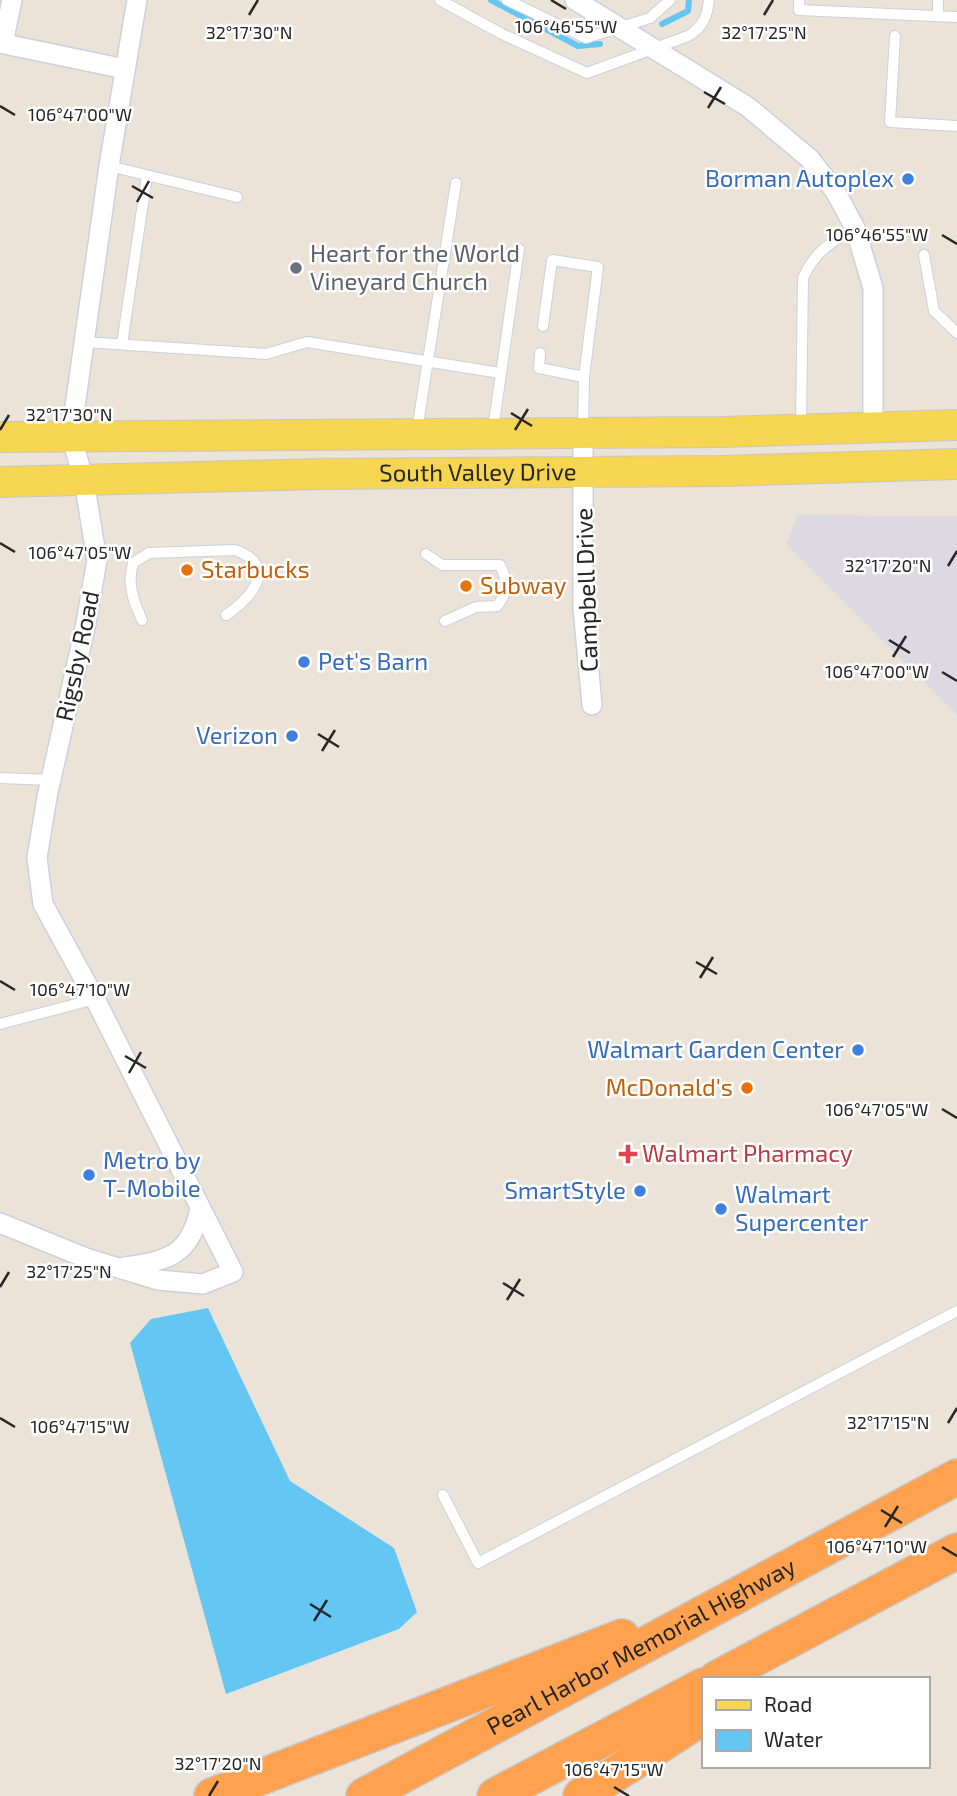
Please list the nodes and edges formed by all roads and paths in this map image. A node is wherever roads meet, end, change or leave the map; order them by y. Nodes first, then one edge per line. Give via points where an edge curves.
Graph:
1 (12, 0) edge
2 (137, 0) edge
3 (440, 0) edge
4 (507, 0) edge
5 (575, 0) edge
6 (670, 0) edge
7 (709, 0) edge
8 (799, 0) edge
9 (938, 0) edge
10 (937, 16) junction
11 (957, 17) edge
12 (619, 27) junction
13 (895, 36) dead end
14 (2, 43) edge
15 (654, 50) junction
16 (125, 69) junction
17 (957, 127) edge
18 (108, 166) junction
19 (147, 176) junction
20 (456, 183) dead end
21 (237, 197) dead end
22 (855, 228) junction
23 (519, 249) dead end
24 (924, 255) dead end
25 (543, 326) dead end
26 (957, 333) edge
27 (83, 342) junction
28 (122, 344) junction
29 (540, 352) dead end
30 (428, 360) junction
31 (500, 373) junction
32 (584, 377) junction
33 (957, 425) edge
34 (873, 427) junction
35 (800, 429) junction
36 (583, 432) junction
37 (492, 433) junction
38 (416, 434) junction
39 (71, 435) junction
40 (0, 437) edge
41 (957, 464) edge
42 (583, 472) junction
43 (84, 481) junction
44 (0, 482) edge
45 (426, 554) dead end
46 (226, 615) dead end
47 (142, 620) dead end
48 (444, 621) dead end
49 (592, 705) dead end
50 (0, 778) edge
51 (51, 780) junction
52 (95, 999) junction
53 (0, 1024) edge
54 (200, 1208) junction
55 (0, 1223) edge
56 (118, 1268) junction
57 (957, 1311) edge
58 (957, 1477) edge
59 (443, 1495) dead end
60 (957, 1552) edge
61 (766, 1581) junction
62 (720, 1677) edge
63 (765, 1677) edge
64 (702, 1687) edge
65 (702, 1718) edge
66 (212, 1796) edge
67 (364, 1796) edge
68 (495, 1796) edge
69 (581, 1796) edge

1 - 14 street
2 - 16 street, Rigsby Road
3 - 15 lane via 587,73
4 - 12 lane via 586,38
5 - 12 street
6 - 12 lane via 650,18
7 - 15 lane via 700,29
8 - 10 lane via 799,10
9 - 10 lane
10 - 11 lane
12 - 15 street
13 - 17 lane via 890,122
14 - 16 street
15 - 22 street via 748,107 810,159
16 - 18 street, Rigsby Road
18 - 19 lane
18 - 27 street, Rigsby Road
19 - 21 lane
19 - 28 lane
20 - 30 lane
22 - 34 street via 873,288
22 - 35 lane via 827,244 811,260 803,278
23 - 31 lane
24 - 26 lane via 934,311
25 - 32 lane via 552,261 598,267
27 - 28 lane
27 - 39 street, Rigsby Road
28 - 30 lane via 266,354 307,342
29 - 32 lane via 539,368
30 - 31 lane
30 - 38 lane
31 - 37 lane
32 - 36 lane
33 - 34 main road, South Valley Drive
34 - 35 main road, South Valley Drive
35 - 36 main road, South Valley Drive
36 - 37 main road, South Valley Drive
36 - 42 street, Campbell Drive
37 - 38 main road, South Valley Drive
38 - 39 main road, South Valley Drive
39 - 40 main road, South Valley Drive
39 - 43 street, Rigsby Road
41 - 42 main road, South Valley Drive
42 - 43 main road, South Valley Drive
42 - 49 street, Campbell Drive via 583,608
43 - 44 main road, South Valley Drive
43 - 51 street, Rigsby Road via 97,560
45 - 48 lane via 442,565 500,565 505,576 504,599 497,606 476,607
46 - 47 lane via 254,591 257,565 248,554 235,550 149,553 133,563 128,579
50 - 51 lane
51 - 52 street, Rigsby Road via 37,858 43,904
52 - 53 lane
52 - 54 street, Rigsby Road
54 - 56 street via 196,1229 180,1251 153,1263
54 - 56 street, Rigsby Road via 233,1272 203,1284 158,1280
55 - 56 street
57 - 59 lane via 478,1563
58 - 61 highway, Pearl Harbor Memorial Highway
60 - 62 highway
60 - 63 highway
61 - 66 highway
61 - 67 highway, Pearl Harbor Memorial Highway
64 - 68 highway
65 - 69 highway

